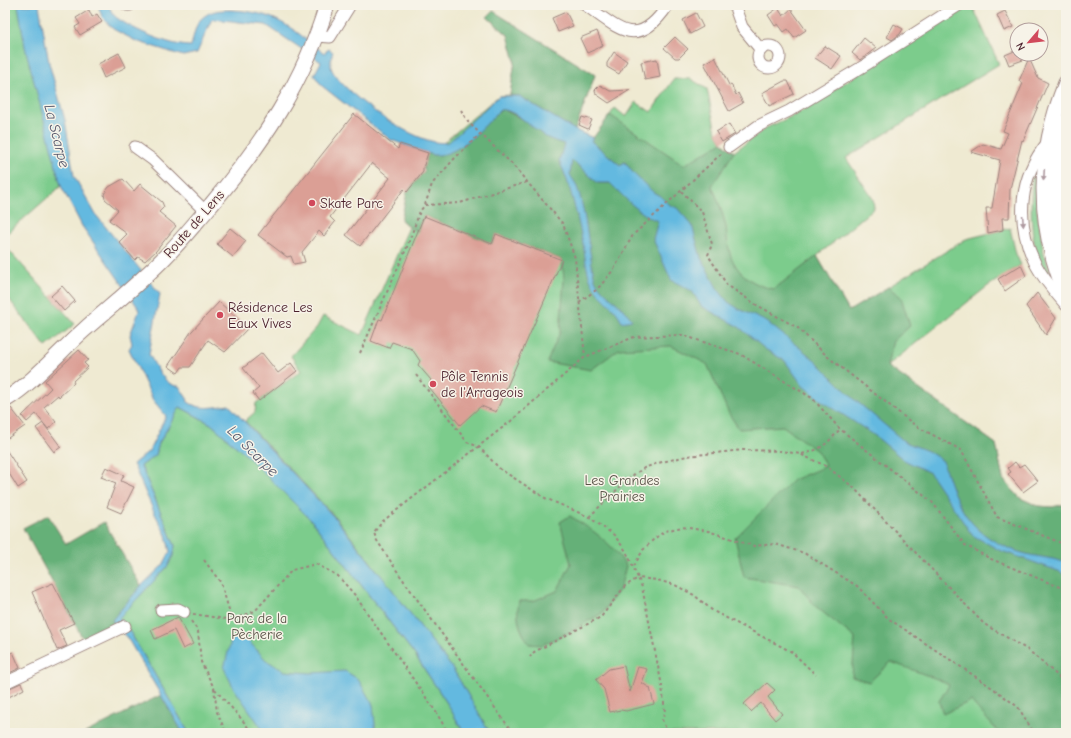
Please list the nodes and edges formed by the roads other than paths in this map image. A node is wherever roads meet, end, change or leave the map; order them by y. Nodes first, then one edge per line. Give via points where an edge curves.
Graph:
1 (327, 5) edge
2 (350, 5) edge
3 (584, 5) edge
4 (668, 5) edge
5 (734, 5) edge
6 (959, 5) edge
7 (317, 43) junction
8 (761, 50) dead end
9 (1066, 83) edge
10 (1066, 122) edge
11 (1048, 142) junction
12 (135, 147) dead end
13 (729, 147) road end
14 (1066, 175) edge
15 (205, 211) junction
16 (1066, 245) edge
17 (1066, 256) edge
18 (1066, 294) edge
19 (1066, 305) edge
20 (5, 400) edge
21 (161, 610) dead end
22 (184, 612) road end
23 (122, 628) dead end
24 (5, 682) edge

1 - 7 main road, Route de Lens
2 - 7 street
3 - 4 street via 623,31 635,33 653,23
5 - 8 street via 742,28
6 - 13 street via 861,68 789,111 758,126
7 - 15 main road, Route de Lens via 274,122 227,186
9 - 11 main road
10 - 17 main road via 1058,161 1057,196 1059,224
11 -> 18 main road via 1043,188 1045,225 1054,262
11 -> 19 street via 1036,156 1027,178 1023,221 1035,264 1048,285
12 - 15 street via 153,160
14 - 16 main road
15 - 20 main road, Route de Lens via 165,257 39,373
21 - 22 street via 178,609
23 - 24 street

